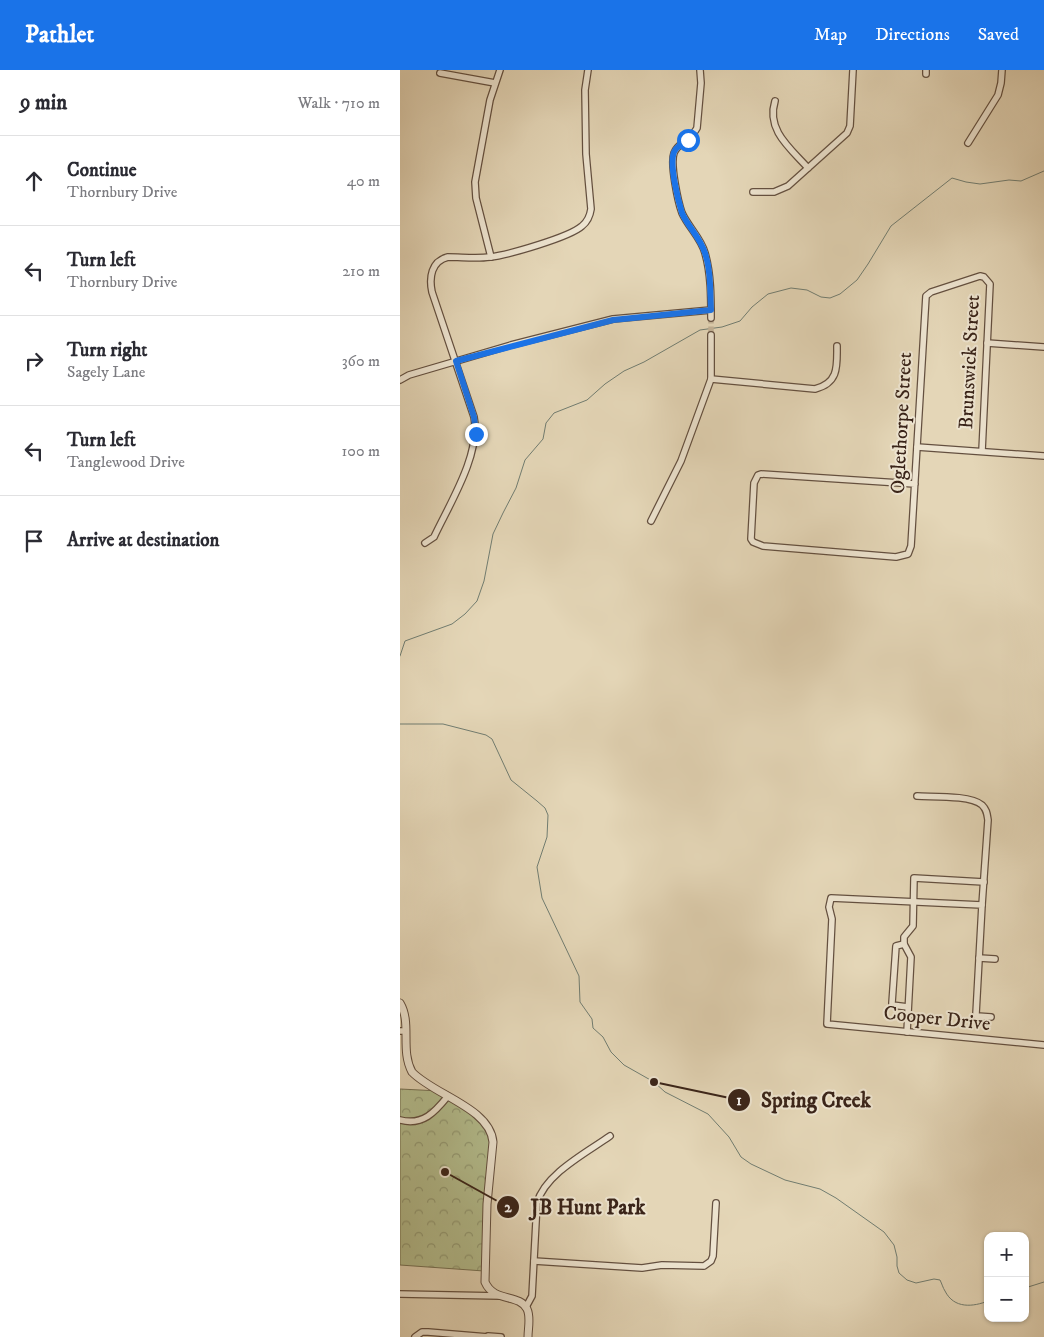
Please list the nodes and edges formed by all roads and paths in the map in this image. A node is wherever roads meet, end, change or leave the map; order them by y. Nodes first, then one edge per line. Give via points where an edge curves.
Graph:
1 (500, 70) edge
2 (588, 70) edge
3 (700, 70) edge
4 (853, 70) edge
5 (1002, 70) edge
6 (440, 73) dead end
7 (495, 83) junction
8 (775, 101) dead end
9 (968, 143) dead end
10 (808, 168) junction
11 (754, 192) dead end
12 (491, 257) junction
13 (927, 293) joint
14 (711, 310) junction
15 (711, 318) tunnel mouth
16 (711, 335) tunnel mouth
17 (987, 343) junction
18 (837, 346) dead end
19 (1044, 347) edge
20 (456, 361) junction
21 (711, 379) junction
22 (400, 380) edge
23 (917, 448) junction
24 (982, 451) junction
25 (1044, 456) edge
26 (915, 484) junction
27 (651, 521) dead end
28 (425, 543) dead end
29 (916, 796) dead end
30 (984, 882) junction
31 (914, 902) junction
32 (982, 905) junction
33 (904, 944) junction
34 (979, 958) junction
35 (995, 959) dead end
36 (400, 1003) edge
37 (908, 1007) junction
38 (991, 1017) dead end
39 (401, 1032) edge
40 (907, 1032) junction
41 (1044, 1045) edge
42 (448, 1096) junction
43 (400, 1120) edge
44 (610, 1136) dead end
45 (716, 1203) dead end
46 (534, 1261) junction
47 (400, 1294) edge
48 (500, 1296) junction
49 (526, 1307) junction
50 (415, 1337) edge
51 (488, 1337) edge
52 (502, 1337) edge
53 (528, 1337) edge

1 - 7 street
2 - 12 street via 585,90 586,154 591,209 587,221 573,232
3 - 14 street via 697,128 694,135 676,148 672,162 683,214 705,254
4 - 10 street via 849,130
5 - 9 street via 998,95
6 - 7 street
7 - 12 street via 476,182 476,198
8 - 10 street via 772,110 776,130
10 - 11 street via 783,189
12 - 20 street via 448,257 439,260 433,270 432,292
13 - 17 street, Brunswick Street via 984,277 990,284
13 - 23 street, Oglethorpe Street
14 - 15 street
14 - 20 street via 613,320
16 - 21 street
17 - 19 street
17 - 24 street, Brunswick Street
18 - 21 street via 833,378 815,389
20 - 22 street
20 - 28 street via 476,425 475,442 434,537
21 - 27 street via 681,461
23 - 24 street
23 - 26 street, Oglethorpe Street
24 - 25 street
26 - 26 street, Oglethorpe Street via 908,554 896,557 763,546 753,542 754,483 758,475
29 - 30 street via 968,799 987,811
30 - 31 street via 914,878
30 - 32 street
31 - 32 street
31 - 33 street via 913,926 906,933
31 - 40 street, Cooper Drive via 830,898 829,907 832,919 827,1024
32 - 34 street
33 - 37 street via 911,957
33 - 37 street via 896,946 892,1005
34 - 35 street
34 - 38 street via 976,1014
36 - 39 street via 403,1008
37 - 40 street
39 - 42 street via 407,1065 418,1077
40 - 41 street, Cooper Drive
42 - 43 street via 433,1114 420,1120
42 - 48 street via 479,1117 492,1133 484,1274 488,1289
44 - 46 street via 562,1170 543,1188 537,1203
45 - 46 street via 713,1256 704,1266 642,1268
46 - 49 street via 532,1296
47 - 48 street
48 - 49 street via 516,1300
49 - 53 street
50 - 51 street via 425,1332
51 - 52 street

